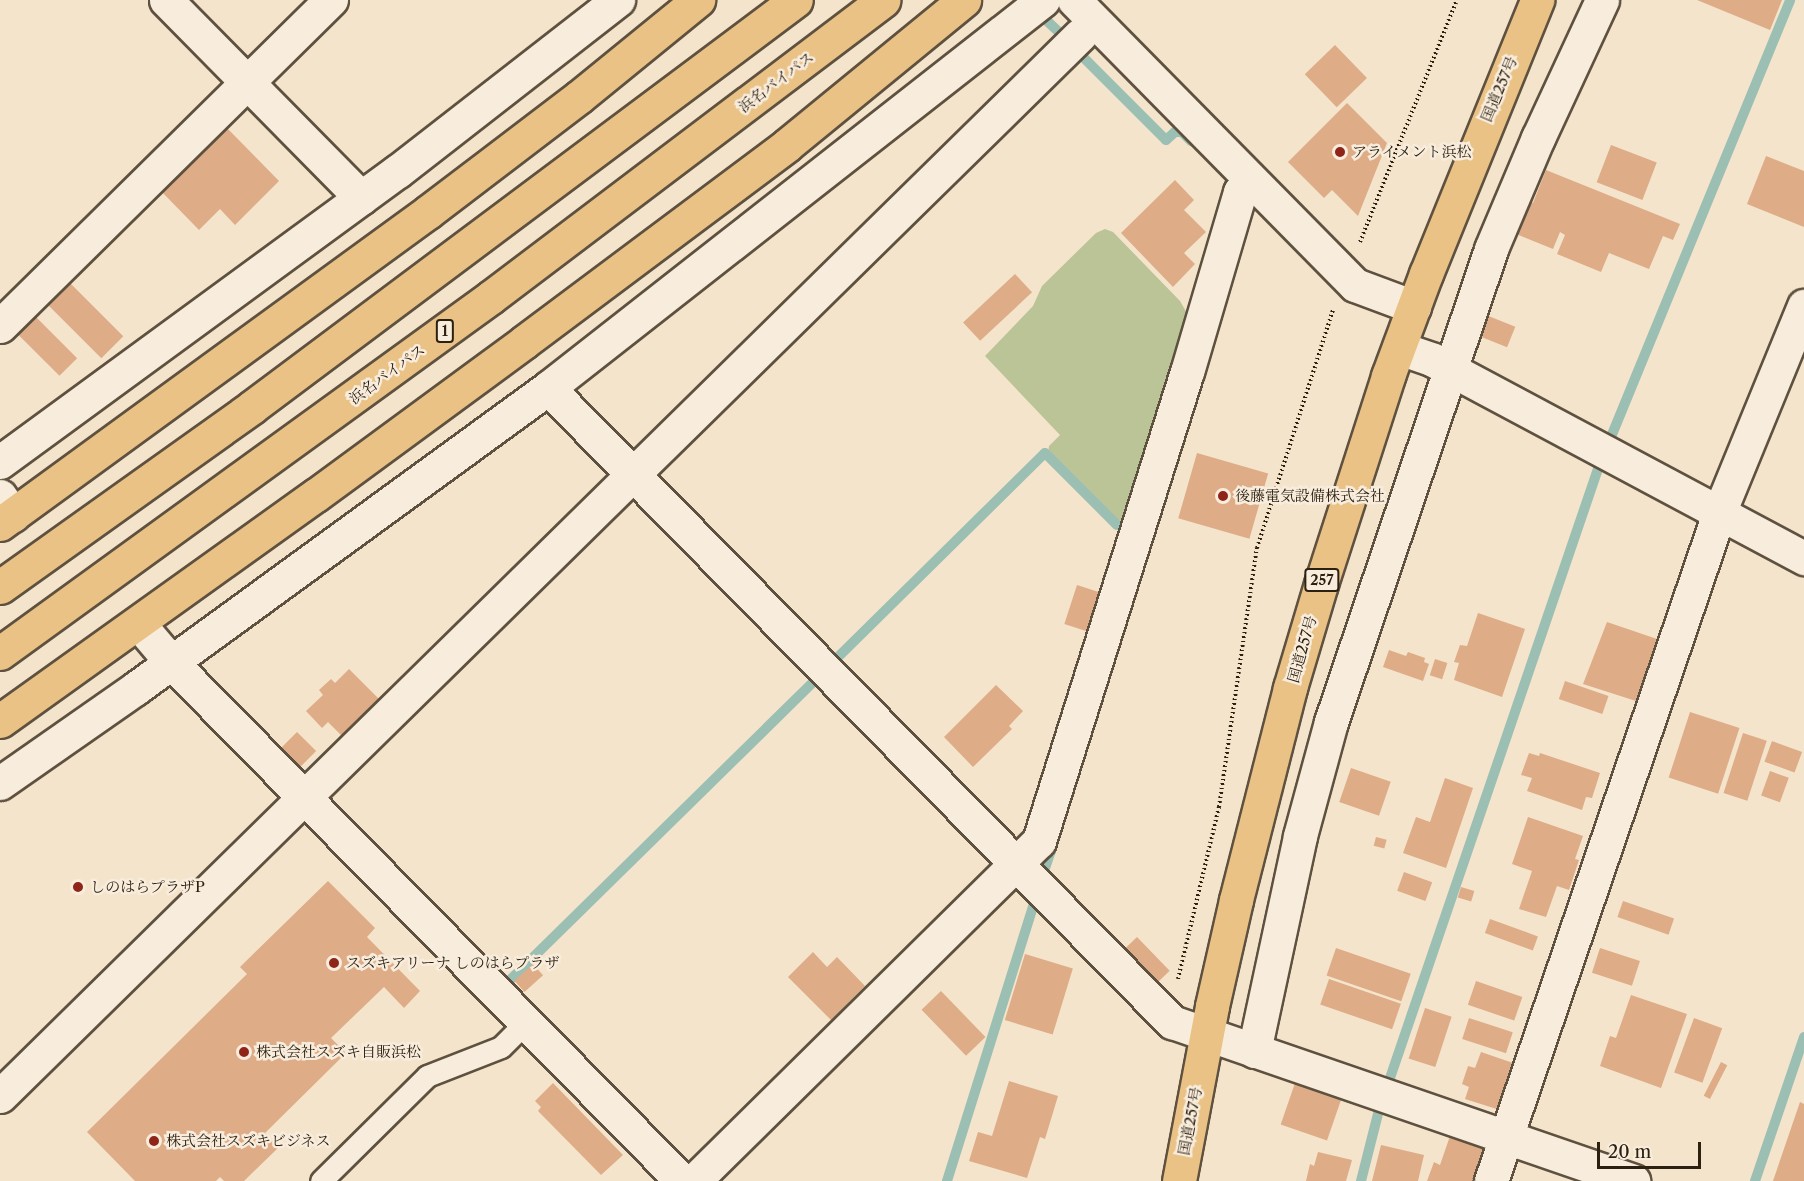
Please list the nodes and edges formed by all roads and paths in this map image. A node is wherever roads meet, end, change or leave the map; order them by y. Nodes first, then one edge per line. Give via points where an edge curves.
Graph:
1 (166, 0) edge
2 (331, 0) edge
3 (618, 0) edge
4 (698, 0) edge
5 (796, 0) edge
6 (883, 0) edge
7 (964, 0) edge
8 (1044, 0) edge
9 (1074, 0) edge
10 (1457, 0) edge
11 (1537, 0) edge
12 (1602, 0) edge
13 (1109, 2) edge
14 (1080, 35) junction
15 (247, 82) junction
16 (1190, 118) junction
17 (1252, 181) junction
18 (361, 198) junction
19 (1347, 276) junction
20 (1804, 306) edge
21 (1414, 307) junction
22 (0, 326) edge
23 (1399, 348) junction
24 (1449, 368) junction
25 (548, 388) junction
26 (0, 462) edge
27 (633, 474) junction
28 (4, 512) edge
29 (1719, 513) junction
30 (1804, 558) edge
31 (0, 587) edge
32 (138, 624) junction
33 (0, 653) edge
34 (172, 663) junction
35 (0, 721) edge
36 (0, 783) edge
37 (304, 797) junction
38 (1016, 864) junction
39 (1176, 986) dead end
40 (526, 1022) junction
41 (1207, 1034) junction
42 (1254, 1051) junction
43 (0, 1096) edge
44 (1506, 1137) junction
45 (321, 1181) edge
46 (682, 1181) edge
47 (694, 1181) edge
48 (1179, 1181) edge
49 (1491, 1181) edge
50 (1633, 1181) edge

1 - 15 street
2 - 15 street
3 - 18 street
4 - 28 highway via 438,205
5 - 31 highway via 252,407
6 - 33 highway, 浜名バイパス / 1 via 491,297
7 - 32 highway via 787,145
8 - 14 street
8 - 25 street
9 - 16 street
10 - 19 path
11 - 21 highway, 国道257号 / 257
12 - 24 street via 1510,203
13 - 16 street via 1161,59
14 - 16 street via 1132,88
14 - 27 street
15 - 18 street
15 - 22 street
16 - 17 street
17 - 19 street
17 - 38 street via 1240,192 1039,841
18 - 26 street
19 - 21 street via 1355,285
19 - 39 path via 1324,334 1257,548 1219,807
20 - 29 street
21 - 23 highway, 国道257号 / 257
23 - 24 street
23 - 41 highway, 国道257号 / 257 via 1290,688 1236,900
24 - 29 street
24 - 42 street via 1319,759
25 - 27 street
25 - 34 street
27 - 37 street
27 - 38 street
29 - 30 street
29 - 44 street
32 - 34 street
32 - 35 highway
34 - 36 street
34 - 37 street
37 - 40 street
37 - 43 street
38 - 41 street via 1172,1022
38 - 47 street
40 - 45 lane via 501,1047 428,1076
40 - 46 street
41 - 42 street
41 - 48 highway, 国道257号 / 257
42 - 44 street
44 - 49 street
44 - 50 street

